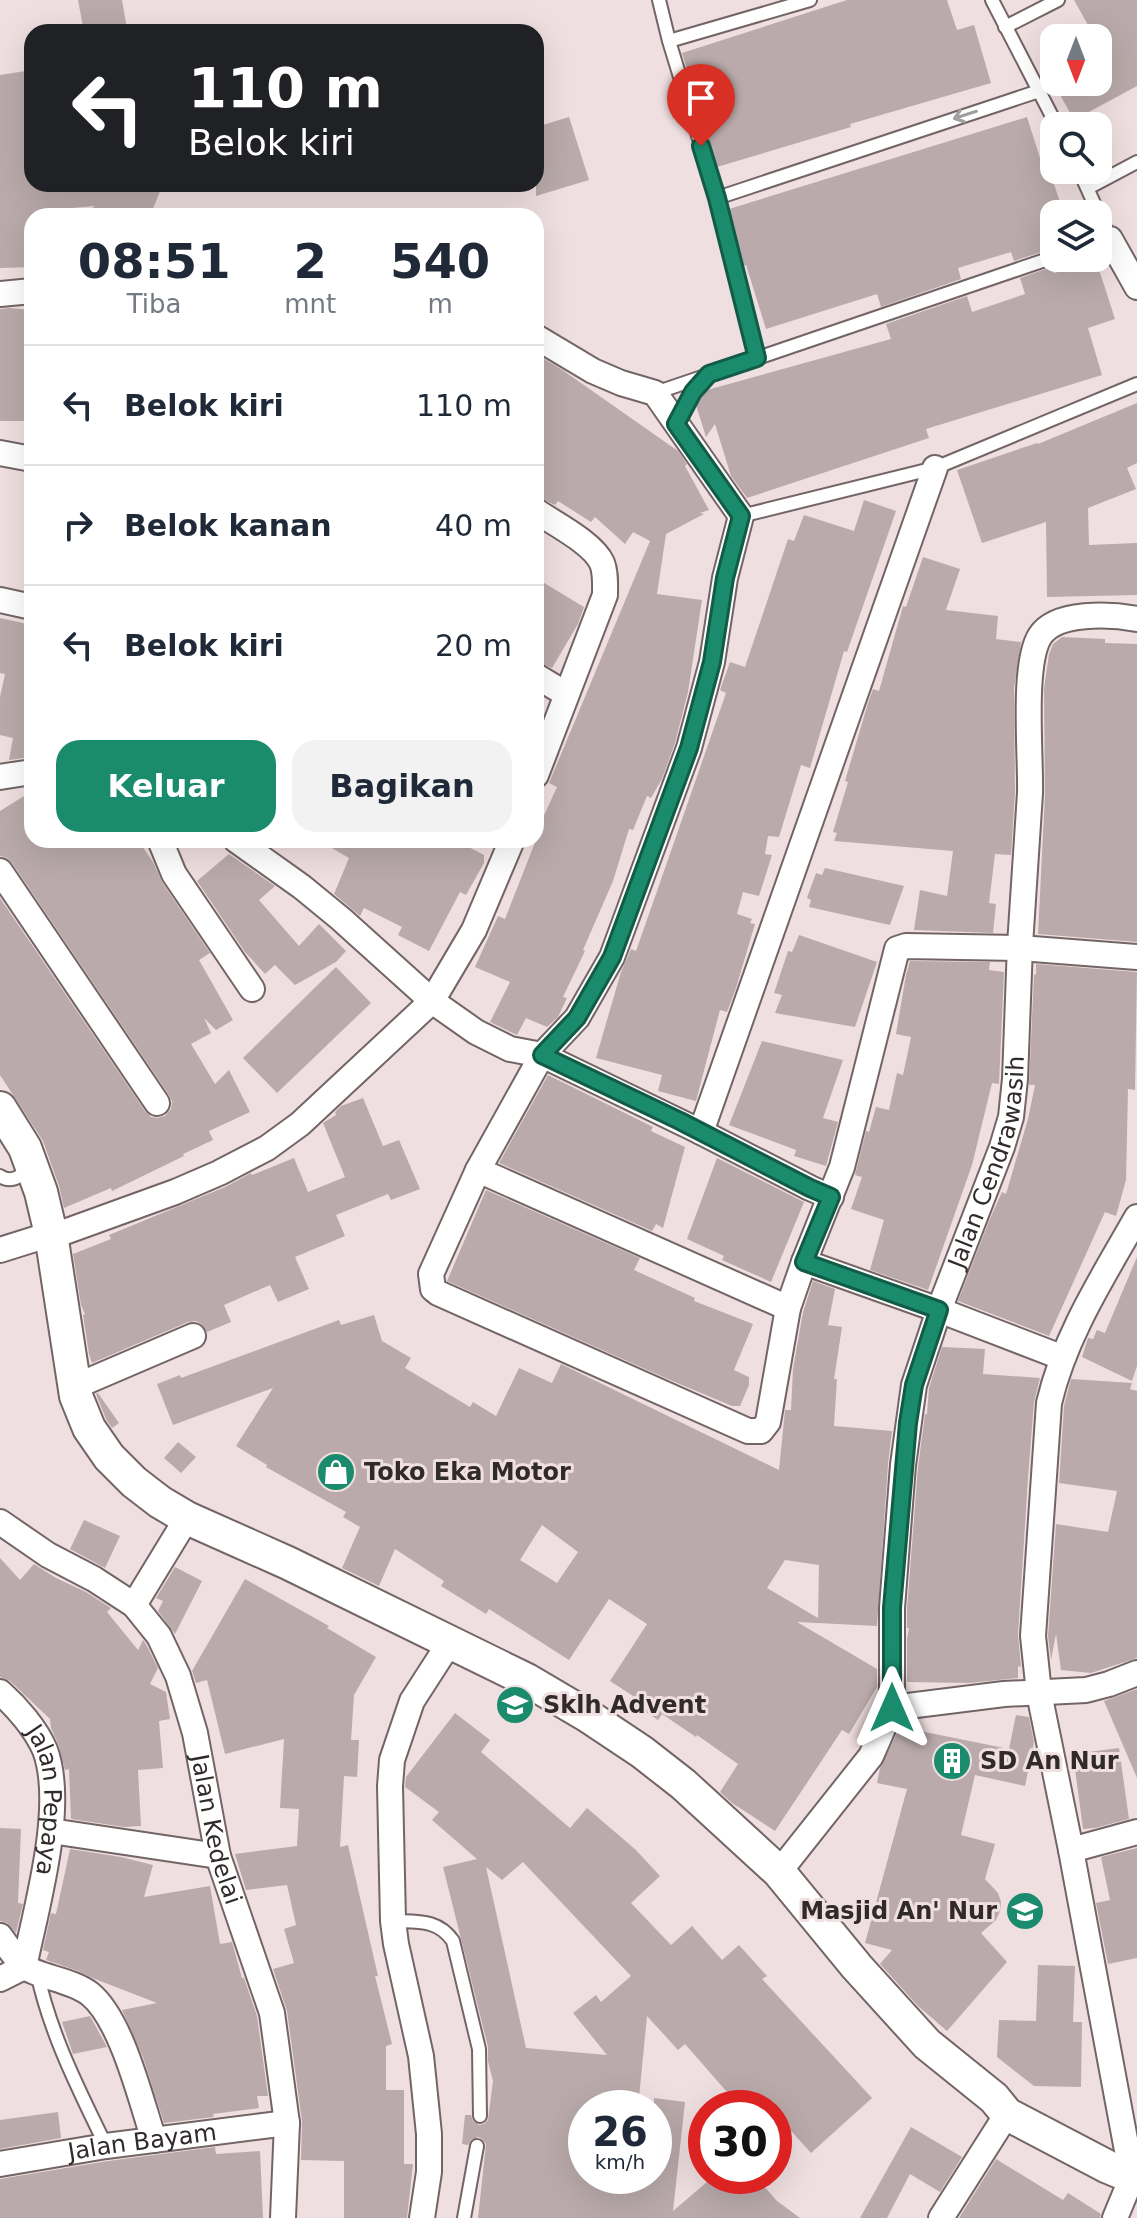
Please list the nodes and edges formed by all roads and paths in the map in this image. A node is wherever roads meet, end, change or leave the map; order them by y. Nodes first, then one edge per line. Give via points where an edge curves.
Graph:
1 (659, 0) edge
2 (810, 0) edge
3 (992, 0) edge
4 (1058, 0) edge
5 (1005, 27) junction
6 (669, 41) junction
7 (1039, 91) junction
8 (1050, 112) edge
9 (1137, 162) edge
10 (1086, 184) edge
11 (1088, 188) junction
12 (717, 198) junction
13 (1092, 200) edge
14 (1112, 252) edge
15 (1040, 262) edge
16 (1137, 287) edge
17 (24, 292) edge
18 (0, 294) edge
19 (544, 342) edge
20 (757, 358) junction
21 (709, 374) junction
22 (1137, 384) edge
23 (655, 393) junction
24 (676, 424) junction
25 (0, 453) edge
26 (24, 458) edge
27 (935, 468) junction
28 (544, 516) edge
29 (741, 516) junction
30 (0, 600) edge
31 (24, 605) edge
32 (1137, 619) edge
33 (544, 681) edge
34 (566, 694) junction
35 (544, 753) edge
36 (24, 773) edge
37 (0, 777) edge
38 (163, 848) edge
39 (247, 848) edge
40 (508, 848) edge
41 (0, 871) edge
42 (1020, 948) junction
43 (1137, 957) edge
44 (252, 989) dead end
45 (432, 1001) junction
46 (542, 1055) junction
47 (157, 1103) dead end
48 (0, 1108) edge
49 (701, 1132) junction
50 (478, 1170) junction
51 (10, 1177) edge
52 (831, 1197) junction
53 (1137, 1217) edge
54 (51, 1234) junction
55 (0, 1250) edge
56 (804, 1262) junction
57 (788, 1308) junction
58 (939, 1310) junction
59 (193, 1336) dead end
60 (1061, 1357) junction
61 (74, 1387) junction
62 (187, 1518) junction
63 (0, 1522) edge
64 (134, 1605) junction
65 (450, 1642) junction
66 (1137, 1673) edge
67 (0, 1692) edge
68 (1039, 1693) junction
69 (892, 1708) junction
70 (51, 1831) junction
71 (1137, 1832) edge
72 (1071, 1850) junction
73 (218, 1856) junction
74 (779, 1872) junction
75 (393, 1921) junction
76 (0, 1936) edge
77 (31, 1970) junction
78 (0, 1979) edge
79 (1007, 2114) junction
80 (480, 2116) dead end
81 (287, 2123) junction
82 (154, 2140) junction
83 (106, 2146) junction
84 (477, 2146) dead end
85 (0, 2164) edge
86 (1134, 2178) edge
87 (283, 2218) edge
88 (422, 2218) edge
89 (464, 2218) edge
90 (941, 2218) edge
91 (1115, 2218) edge

1 - 6 lane
2 - 6 lane
3 - 5 lane
4 - 5 lane
5 - 7 lane
6 - 12 lane
7 - 8 lane
7 -> 12 lane
9 - 11 lane
10 - 11 lane
11 - 13 lane
12 - 20 lane
14 - 16 street
15 - 20 lane
17 - 18 street
19 - 23 street via 593,371
20 - 21 lane
21 - 23 lane
21 - 24 lane
22 - 27 lane
23 - 24 street
24 - 29 street
25 - 26 street
27 - 29 lane
27 - 49 street
28 - 34 street via 594,550 606,578 605,595
29 - 46 street via 689,748 618,942 577,1018
30 - 31 street
32 - 42 street, Jalan Cendrawasih via 1111,615 1061,620 1049,626 1034,650
33 - 34 street
34 - 35 street
36 - 37 street
38 - 44 street via 174,874
39 - 45 street via 341,919
40 - 45 street via 474,930
41 - 47 street
42 - 43 street
42 - 52 street via 897,949
42 - 58 street, Jalan Cendrawasih via 1011,1117
45 - 46 street via 510,1049
45 - 54 street via 300,1124 267,1148 175,1192
46 - 49 street
46 - 50 street
48 - 51 street via 25,1148
49 - 52 street
50 - 57 street
50 - 57 street via 431,1274 433,1289 748,1431 761,1431 768,1422
51 - 54 street via 41,1192
52 - 56 street
53 - 60 street
54 - 55 street
54 - 61 street
56 - 57 street
56 - 58 street
58 - 60 street
58 - 69 street, Jalan Cendrawasih via 914,1385 905,1451 892,1608
59 - 61 street
60 - 68 street via 1049,1403 1033,1636
61 - 62 street via 89,1428 109,1457 134,1482
62 - 64 street
62 - 65 street
63 - 64 street, Jalan Kedelai
64 - 73 street, Jalan Kedelai via 159,1636 178,1676 195,1733
65 - 74 street via 527,1680 642,1752
65 - 75 street via 412,1701 392,1760
66 - 68 street via 1086,1690
67 - 70 street, Jalan Pepaya via 44,1747 50,1767
68 - 69 street
68 - 72 street
69 - 74 street via 871,1756
70 - 73 street
70 - 77 street, Jalan Pepaya
71 - 72 street
72 - 86 street
73 - 81 street, Jalan Kedelai via 272,2013
74 - 79 street via 927,2044
75 - 80 lane via 435,1924 453,1941 479,2049
75 - 88 street via 426,2098 429,2172
76 - 77 street
77 - 78 street
77 - 82 street via 78,1986 102,2008 120,2040
77 - 83 lane
79 - 86 street
79 - 90 street
81 - 82 street, Jalan Bayam
81 - 87 street, Jalan Kedelai
82 - 83 street, Jalan Bayam
83 - 85 street, Jalan Bayam
84 - 89 lane
86 - 91 street

